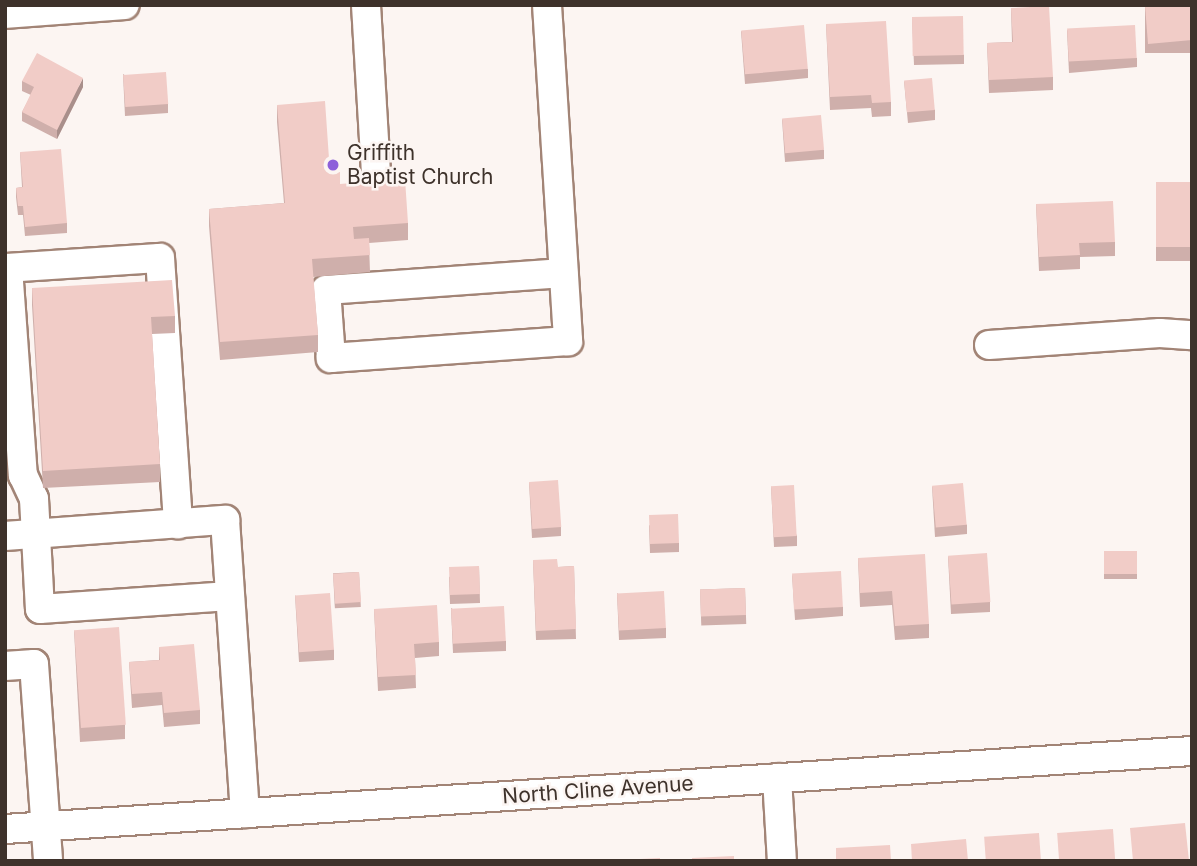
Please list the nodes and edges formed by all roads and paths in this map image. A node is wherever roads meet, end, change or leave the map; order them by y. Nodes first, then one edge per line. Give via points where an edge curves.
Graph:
1 (125, 5) edge
2 (366, 5) edge
3 (547, 5) edge
4 (5, 14) edge
5 (377, 188) edge
6 (7, 268) edge
7 (563, 273) junction
8 (1192, 335) edge
9 (989, 345) dead end
10 (178, 524) junction
11 (36, 534) junction
12 (5, 536) edge
13 (230, 596) junction
14 (5, 666) edge
15 (1192, 751) edge
16 (777, 778) junction
17 (245, 813) junction
18 (46, 827) junction
19 (5, 829) edge
20 (48, 861) edge
21 (782, 861) edge

1 - 4 street
2 - 5 street
3 - 7 street
6 - 10 street via 160,258
6 - 11 street via 23,475 33,499
7 - 7 street via 326,290 331,358 568,341
8 - 9 street via 1160,333
10 - 11 street
10 - 13 street via 225,520
11 - 12 street
11 - 13 street via 40,608
13 - 17 street
14 - 18 street via 34,664
15 - 16 street, North Cline Avenue
16 - 17 street, North Cline Avenue
16 - 21 street
17 - 18 street, North Cline Avenue
18 - 19 street, North Cline Avenue
18 - 20 street

